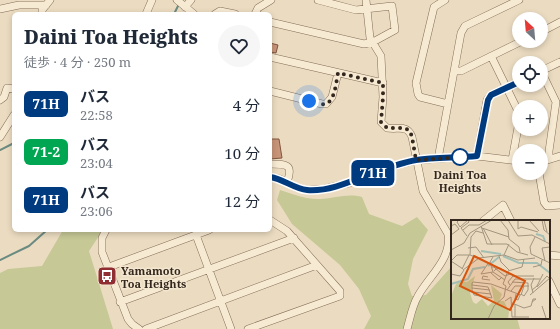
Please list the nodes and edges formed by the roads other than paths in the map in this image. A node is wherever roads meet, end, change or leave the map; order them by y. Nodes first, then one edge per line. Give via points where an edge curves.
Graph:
1 (152, 0) edge
2 (191, 0) edge
3 (271, 0) edge
4 (318, 0) edge
5 (366, 0) edge
6 (445, 0) edge
7 (513, 1) edge
8 (48, 2) edge
9 (181, 3) edge
10 (0, 9) edge
11 (367, 9) junction
12 (43, 12) edge
13 (147, 12) edge
14 (192, 12) edge
15 (255, 12) edge
16 (272, 22) edge
17 (560, 22) edge
18 (548, 28) edge
19 (373, 42) junction
20 (512, 46) edge
21 (492, 56) junction
22 (272, 57) edge
23 (560, 62) edge
24 (548, 68) edge
25 (454, 71) junction
26 (338, 73) junction
27 (383, 83) junction
28 (548, 85) edge
29 (512, 86) edge
30 (507, 88) junction
31 (12, 89) edge
32 (272, 92) edge
33 (0, 100) edge
34 (513, 100) edge
35 (448, 104) junction
36 (12, 118) edge
37 (0, 137) edge
38 (477, 156) junction
39 (560, 156) edge
40 (438, 159) junction
41 (549, 159) joint
42 (416, 160) junction
43 (512, 160) edge
44 (272, 164) edge
45 (272, 178) edge
46 (541, 180) edge
47 (287, 182) junction
48 (560, 205) edge
49 (484, 220) edge
50 (510, 220) edge
51 (272, 221) edge
52 (105, 232) edge
53 (204, 232) edge
54 (196, 235) junction
55 (294, 238) junction
56 (550, 255) edge
57 (560, 256) edge
58 (317, 265) junction
59 (109, 267) junction
60 (209, 270) junction
61 (550, 283) edge
62 (221, 301) junction
63 (120, 302) junction
64 (560, 304) edge
65 (139, 329) edge
66 (146, 329) edge
67 (231, 329) edge
68 (248, 329) edge
69 (407, 329) edge

1 - 13 street
2 - 9 street
3 - 15 street
4 - 11 street via 356,10
5 - 11 street
6 - 35 street via 434,6 416,83 420,97
7 - 25 street via 465,26 461,33
8 - 10 street
8 - 12 street
9 - 14 street
11 - 19 street via 370,38
11 - 19 street via 392,6 395,30
16 - 19 street via 364,44
17 - 18 street
19 - 27 street via 381,56
20 - 21 street
21 - 25 street via 460,71
21 - 30 street
22 - 26 street
23 - 24 street
25 - 35 street
26 - 27 street
26 - 32 street via 332,97 326,104
27 - 42 street via 381,122 387,128 405,128 410,131
28 - 41 street via 556,102
29 - 30 street
30 - 34 street
30 - 38 street via 491,95 488,100
31 - 33 street via 7,88
35 - 40 street
36 - 37 street
38 - 40 street
38 - 43 street
39 - 41 street
40 - 42 street
42 - 47 street via 324,189 307,190
42 - 69 street via 423,191 449,240 444,258 417,298
44 - 47 street via 287,166 290,170
45 - 47 street
46 - 48 street via 544,202 547,206
49 - 50 street via 503,205
51 - 55 street
52 - 59 street via 102,238 102,252
53 - 54 street
54 - 59 street
54 - 60 street
55 - 58 street
55 - 60 street
56 - 57 street
58 - 62 street
58 - 68 street via 340,291 340,296
59 - 63 street
60 - 62 street
60 - 63 street
61 - 64 street
62 - 66 street
62 - 67 street
63 - 65 street via 128,319

